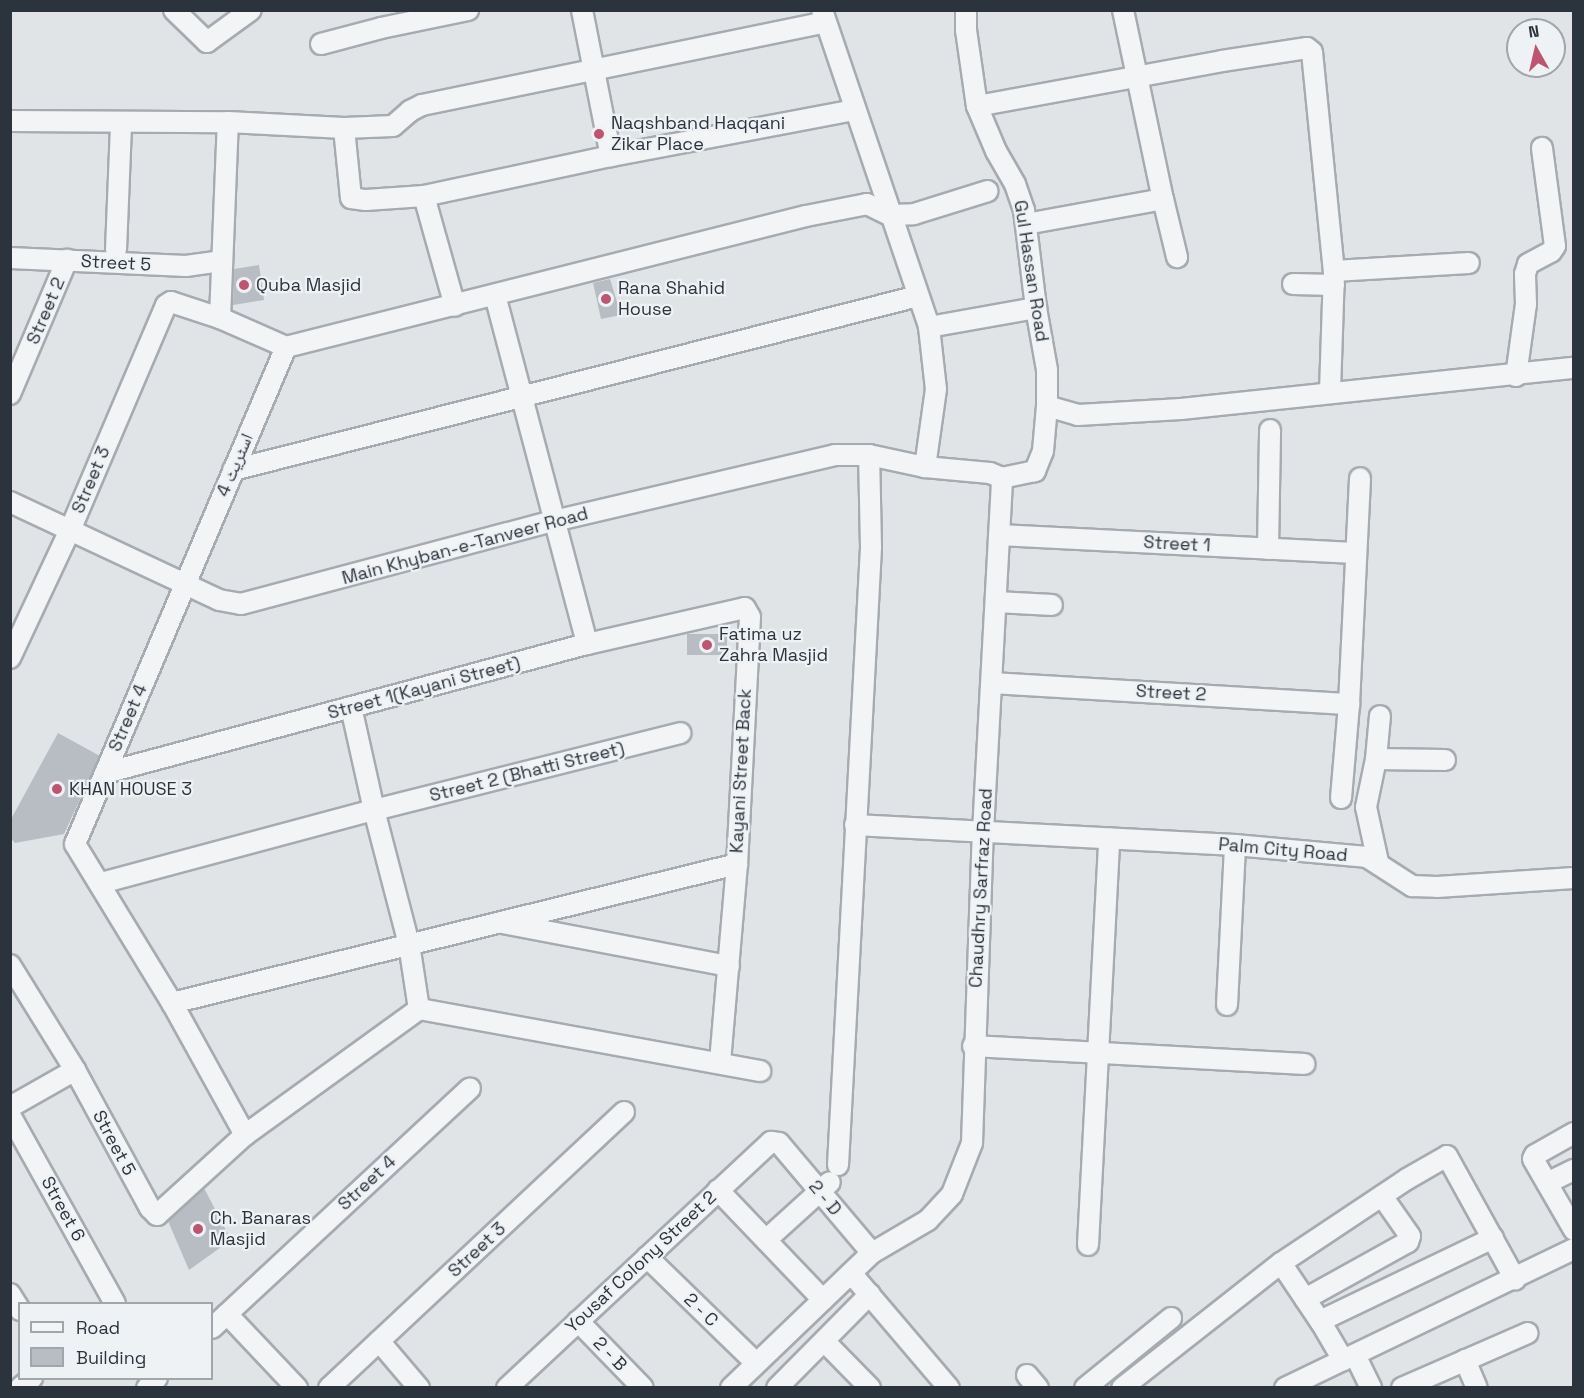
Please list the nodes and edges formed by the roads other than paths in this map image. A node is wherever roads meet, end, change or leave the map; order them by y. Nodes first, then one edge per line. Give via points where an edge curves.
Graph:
1 (174, 10) edge
2 (250, 10) edge
3 (468, 10) edge
4 (582, 10) edge
5 (966, 10) edge
6 (1123, 10) edge
7 (823, 16) edge
8 (321, 44) dead end
9 (593, 70) junction
10 (1136, 75) junction
11 (977, 106) junction
12 (854, 110) junction
13 (10, 121) edge
14 (228, 122) junction
15 (122, 123) junction
16 (344, 128) junction
17 (1542, 148) dead end
18 (611, 156) junction
19 (988, 191) dead end
20 (424, 196) junction
21 (1163, 200) junction
22 (890, 215) junction
23 (1026, 224) junction
24 (116, 250) dead end
25 (1177, 257) dead end
26 (10, 258) edge
27 (67, 260) junction
28 (221, 261) junction
29 (1469, 263) dead end
30 (1334, 278) junction
31 (1293, 284) dead end
32 (495, 295) junction
33 (918, 296) junction
34 (455, 306) junction
35 (1036, 308) junction
36 (220, 318) junction
37 (929, 327) junction
38 (286, 347) junction
39 (1574, 368) edge
40 (1516, 376) junction
41 (1330, 393) junction
42 (10, 394) edge
43 (521, 395) junction
44 (1047, 406) junction
45 (1270, 430) dead end
46 (869, 455) junction
47 (931, 467) junction
48 (233, 470) junction
49 (1002, 478) junction
50 (1360, 478) dead end
51 (10, 502) edge
52 (554, 521) junction
53 (71, 528) junction
54 (999, 535) junction
55 (1268, 549) junction
56 (1355, 553) junction
57 (185, 582) junction
58 (997, 602) junction
59 (1052, 605) dead end
60 (745, 608) joint
61 (587, 644) junction
62 (10, 658) edge
63 (993, 682) junction
64 (1349, 704) junction
65 (351, 707) junction
66 (1380, 716) dead end
67 (680, 734) dead end
68 (1376, 759) junction
69 (1445, 760) dead end
70 (105, 773) junction
71 (1341, 798) dead end
72 (374, 810) junction
73 (855, 825) junction
74 (983, 832) junction
75 (1109, 839) junction
76 (1235, 845) junction
77 (1378, 862) junction
78 (737, 864) junction
79 (1574, 878) edge
80 (101, 883) junction
81 (497, 922) junction
82 (409, 944) junction
83 (10, 965) edge
84 (729, 966) junction
85 (172, 1003) junction
86 (1227, 1005) dead end
87 (419, 1009) junction
88 (974, 1046) junction
89 (1099, 1053) junction
90 (720, 1062) junction
91 (1305, 1064) dead end
92 (75, 1070) junction
93 (760, 1071) dead end
94 (470, 1088) dead end
95 (10, 1107) edge
96 (624, 1112) dead end
97 (10, 1115) edge
98 (1574, 1133) edge
99 (246, 1135) junction
100 (779, 1143) joint
101 (1574, 1170) edge
102 (829, 1180) junction
103 (1547, 1183) junction
104 (718, 1190) junction
105 (1382, 1196) junction
106 (1574, 1230) edge
107 (1493, 1238) junction
108 (766, 1240) junction
109 (1088, 1245) dead end
110 (1574, 1249) edge
111 (872, 1253) junction
112 (647, 1257) junction
113 (1281, 1263) junction
114 (851, 1273) junction
115 (1515, 1279) junction
116 (10, 1294) edge
117 (870, 1294) junction
118 (1305, 1299) junction
119 (823, 1300) junction
120 (115, 1302) edge
121 (18, 1307) edge
122 (226, 1314) junction
123 (1171, 1318) dead end
124 (578, 1321) junction
125 (1320, 1321) junction
126 (213, 1327) edge
127 (1528, 1333) dead end
128 (379, 1341) junction
129 (826, 1343) dead end
130 (1349, 1358) junction
131 (1465, 1360) junction
132 (756, 1363) junction
133 (297, 1388) edge
134 (329, 1388) edge
135 (418, 1388) edge
136 (507, 1388) edge
137 (643, 1388) edge
138 (730, 1388) edge
139 (777, 1388) edge
140 (870, 1388) edge
141 (949, 1388) edge
142 (1085, 1388) edge
143 (1122, 1388) edge
144 (1285, 1388) edge
145 (1371, 1388) edge
146 (1402, 1388) edge
147 (1477, 1388) edge

1 - 2 street via 207,42
3 - 8 street
4 - 9 street
5 - 11 street, Gul Hassan Road
6 - 10 street
7 - 9 street
7 - 12 street
9 - 16 street via 422,105 393,126
9 - 18 street
10 - 11 street
10 - 21 street
10 - 30 street via 1308,48 1312,52
11 - 23 street, Gul Hassan Road via 1015,184
12 - 18 street
12 - 22 street
13 - 15 street
14 - 15 street
14 - 16 street
14 - 28 street
15 - 24 street
16 - 20 street via 351,198
17 - 40 street via 1555,246 1528,264
18 - 20 street
19 - 22 street via 914,214
20 - 34 street
21 - 23 street
21 - 25 street
22 - 32 street via 867,204 806,216
22 - 33 street
23 - 35 street, Gul Hassan Road
26 - 27 street, Street 5
27 - 28 street, Street 5 via 186,266
27 - 42 street, Street 2
28 - 36 street
29 - 30 street
30 - 31 street
30 - 41 street
32 - 34 street
32 - 43 street
33 - 37 street
33 - 43 street
34 - 38 street
35 - 37 street
35 - 44 street, Gul Hassan Road via 1047,370
36 - 38 street
36 - 53 street, Street 3 via 171,302 166,305
37 - 47 street via 936,389
38 - 48 street, اسٹریٹ 4
39 - 40 street
40 - 41 street
41 - 44 street via 1078,415
43 - 48 street
43 - 52 street
44 - 49 street, Gul Hassan Road via 1043,451 1035,471
45 - 55 street
46 - 47 street, Main Khyban-e-Tanveer Road
46 - 52 street, Main Khyban-e-Tanveer Road via 835,455
46 - 73 street via 871,547
47 - 49 street, Main Khyban-e-Tanveer Road via 990,473
48 - 57 street, اسٹریٹ 4
49 - 54 street, Chaudhry Sarfraz Road
50 - 56 street
51 - 53 street, Main Khyban-e-Tanveer Road
52 - 57 street, Main Khyban-e-Tanveer Road via 241,604 219,600
52 - 61 street
53 - 57 street, Main Khyban-e-Tanveer Road
53 - 62 street, Street 3
54 - 55 street, Street 1
54 - 58 street, Chaudhry Sarfraz Road
55 - 56 street, Street 1
56 - 64 street
57 - 70 street, Street 4
58 - 59 street
58 - 63 street, Chaudhry Sarfraz Road
60 - 61 street, Street 1(Kayani Street)
60 - 78 street, Kayani Street Back via 750,617
61 - 65 street, Street 1(Kayani Street)
63 - 64 street, Street 2
63 - 74 street, Chaudhry Sarfraz Road
64 - 71 street
65 - 70 street, Street 1(Kayani Street)
65 - 72 street
66 - 68 street
67 - 72 street, Street 2 (Bhatti Street)
68 - 69 street
68 - 77 street via 1366,807
70 - 80 street, Street 4 via 75,844
72 - 80 street, Street 2 (Bhatti Street)
72 - 82 street
73 - 74 street, Palm City Road
73 - 102 street
74 - 75 street, Palm City Road
74 - 88 street, Chaudhry Sarfraz Road
75 - 76 street, Palm City Road
75 - 89 street
76 - 77 street, Palm City Road via 1366,857
76 - 86 street
77 - 79 street, Palm City Road via 1412,886
78 - 81 street
78 - 84 street, Kayani Street Back
80 - 85 street
81 - 82 street
81 - 84 street
82 - 85 street
82 - 87 street
83 - 92 street
84 - 90 street, Kayani Street Back
85 - 99 street
87 - 90 street
87 - 99 street
88 - 89 street
88 - 111 street, Chaudhry Sarfraz Road via 972,1143 952,1194 928,1220
89 - 91 street
89 - 109 street
90 - 93 street
92 - 95 street
92 - 99 street, Street 5 via 156,1215
94 - 122 street, Street 4
96 - 128 street, Street 3
97 - 120 street, Street 6
98 - 103 street via 1533,1156
100 - 102 street, 2 - D
100 - 104 street, Yousaf Colony Street 2 via 771,1142
101 - 103 street
102 - 108 street
102 - 111 street, 2 - D
103 - 106 street
104 - 108 street
104 - 112 street, Yousaf Colony Street 2
105 - 107 street via 1447,1156
105 - 113 street
105 - 118 street via 1410,1236 1408,1242
107 - 115 street
107 - 125 street
108 - 119 street
110 - 115 street
111 - 114 street, Chaudhry Sarfraz Road
112 - 124 street, Yousaf Colony Street 2
112 - 132 street, 2 - C
113 - 118 street
113 - 143 street
114 - 117 street
114 - 119 street, Chaudhry Sarfraz Road
115 - 130 street
116 - 121 street
117 - 139 street
117 - 141 street
118 - 125 street
119 - 132 street, Chaudhry Sarfraz Road
122 - 126 street, Street 4
122 - 133 street
123 - 142 street
124 - 136 street, Yousaf Colony Street 2
124 - 137 street, 2 - B
125 - 130 street
127 - 131 street
128 - 134 street, Street 3
128 - 135 street
129 - 140 street
130 - 144 street
130 - 145 street
131 - 146 street
131 - 147 street
132 - 138 street, Chaudhry Sarfraz Road

